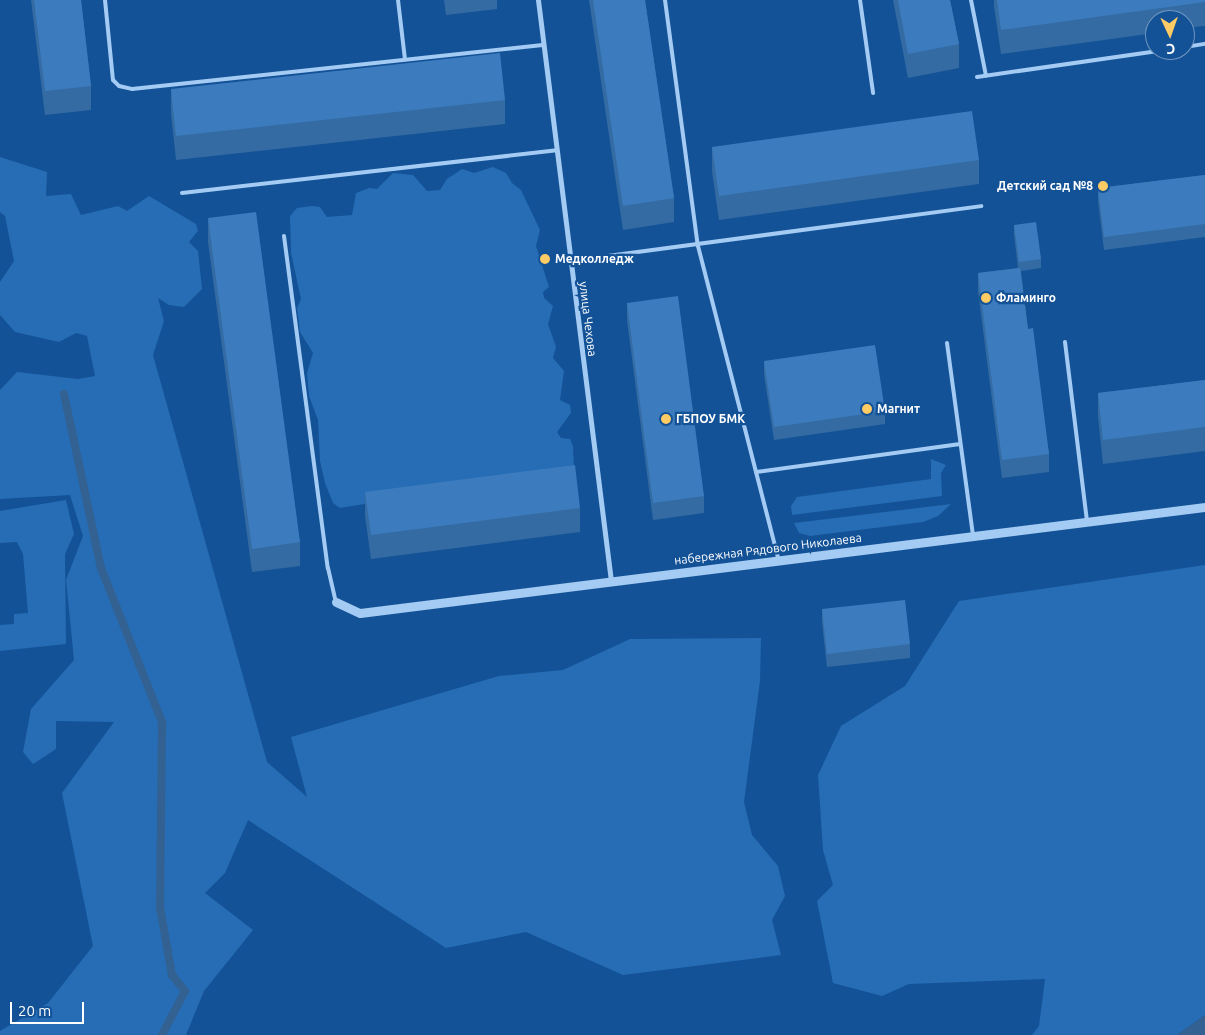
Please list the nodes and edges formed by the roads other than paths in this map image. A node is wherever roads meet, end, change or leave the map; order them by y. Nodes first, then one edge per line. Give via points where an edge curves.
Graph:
1 (105, 0) edge
2 (398, 0) edge
3 (538, 0) edge
4 (665, 0) edge
5 (860, 0) edge
6 (971, 0) edge
7 (543, 45) junction
8 (1145, 53) edge
9 (405, 60) junction
10 (986, 76) junction
11 (977, 77) dead end
12 (873, 93) dead end
13 (557, 150) junction
14 (182, 193) dead end
15 (981, 206) dead end
16 (284, 236) dead end
17 (698, 246) junction
18 (570, 260) junction
19 (1065, 342) dead end
20 (947, 343) dead end
21 (960, 444) junction
22 (756, 472) junction
23 (1205, 507) edge
24 (1087, 522) junction
25 (973, 535) junction
26 (779, 561) junction
27 (611, 581) junction
28 (336, 602) joint

1 - 9 lane via 113,80 126,88
2 - 9 lane
3 - 7 street, улица Чехова
4 - 17 lane
5 - 12 lane
6 - 10 lane
7 - 9 lane
7 - 13 street, улица Чехова
8 - 10 lane
10 - 11 lane
13 - 14 lane
13 - 18 street, улица Чехова
15 - 17 lane
16 - 28 lane via 328,568
17 - 18 lane
17 - 22 lane
18 - 27 street, улица Чехова
19 - 24 lane
20 - 21 lane
21 - 22 lane
21 - 25 lane
22 - 26 lane
23 - 24 street, набережная Рядового Николаева
24 - 25 street, набережная Рядового Николаева
25 - 26 street, набережная Рядового Николаева
26 - 27 street, набережная Рядового Николаева
27 - 28 street, набережная Рядового Николаева via 360,613

